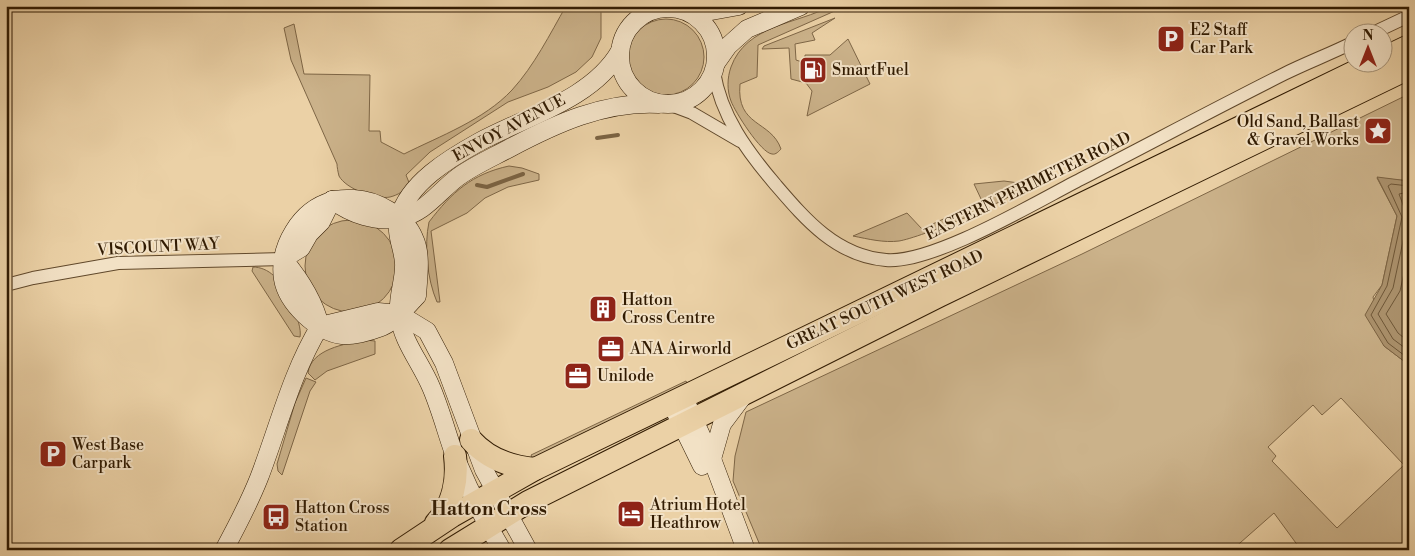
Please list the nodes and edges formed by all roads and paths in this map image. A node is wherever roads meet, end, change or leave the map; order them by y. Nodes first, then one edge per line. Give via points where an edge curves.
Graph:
1 (739, 6) edge
2 (801, 6) edge
3 (679, 9) junction
4 (1409, 16) edge
5 (1392, 24) edge
6 (1409, 46) edge
7 (1342, 48) edge
8 (620, 51) junction
9 (1392, 54) edge
10 (715, 67) junction
11 (1409, 68) edge
12 (1354, 72) edge
13 (664, 104) junction
14 (742, 143) junction
15 (399, 218) junction
16 (283, 259) junction
17 (6, 285) edge
18 (399, 314) junction
19 (320, 326) junction
20 (743, 395) junction
21 (676, 399) junction
22 (692, 426) junction
23 (471, 440) junction
24 (455, 456) junction
25 (712, 459) junction
26 (535, 469) junction
27 (492, 485) junction
28 (472, 496) junction
29 (510, 520) junction
30 (488, 526) junction
31 (430, 529) junction
32 (224, 550) edge
33 (401, 550) edge
34 (450, 550) edge
35 (502, 550) edge
36 (528, 550) edge
37 (736, 550) edge
38 (746, 550) edge

1 - 3 street via 706,12
2 - 10 street via 747,29 728,46
3 - 8 street via 661,9 644,14 627,30
3 - 10 street via 691,14 708,29 716,51
4 - 5 street
6 - 9 highway
7 - 14 street, EASTERN PERIMETER ROAD via 1286,73 984,228 928,253 906,259 868,257 838,247 794,207
8 - 13 street via 622,71 631,87 647,100
8 - 15 street, ENVOY AVENUE via 612,65 588,87 447,162 408,198
10 - 13 street via 703,90 692,98
10 - 14 street, EASTERN PERIMETER ROAD via 721,102
11 - 20 highway, GREAT SOUTH WEST ROAD
12 - 21 highway, GREAT SOUTH WEST ROAD
13 - 14 street, EASTERN PERIMETER ROAD via 692,113
13 - 15 street, ENVOY AVENUE via 609,108 538,133 471,168 444,188 423,210
15 - 16 street via 378,220 350,212 332,200 314,209 303,220 290,238
15 - 18 street via 414,237 418,278 417,296
16 - 17 street, VISCOUNT WAY via 118,263
16 - 19 street via 300,278 316,306
18 - 19 street via 378,312
18 - 23 street via 417,323 434,343
18 - 24 street via 404,337 432,389
19 - 32 street via 290,386 259,477
20 - 22 highway, GREAT SOUTH WEST ROAD
20 - 25 street via 722,424
21 - 22 street
21 - 26 highway, GREAT SOUTH WEST ROAD
22 - 25 street
22 - 29 highway, GREAT SOUTH WEST ROAD
22 - 37 street
23 - 26 highway via 496,459
23 - 27 street
24 - 28 street
24 - 31 highway via 456,474 451,499 445,513
25 - 38 street
26 - 27 highway, GREAT SOUTH WEST ROAD
27 - 28 highway, GREAT SOUTH WEST ROAD
27 - 29 street
28 - 30 street
28 - 31 highway, GREAT SOUTH WEST ROAD
29 - 30 highway, GREAT SOUTH WEST ROAD
29 - 36 street
30 - 34 highway, GREAT SOUTH WEST ROAD
30 - 35 street
31 - 33 highway, GREAT SOUTH WEST ROAD

